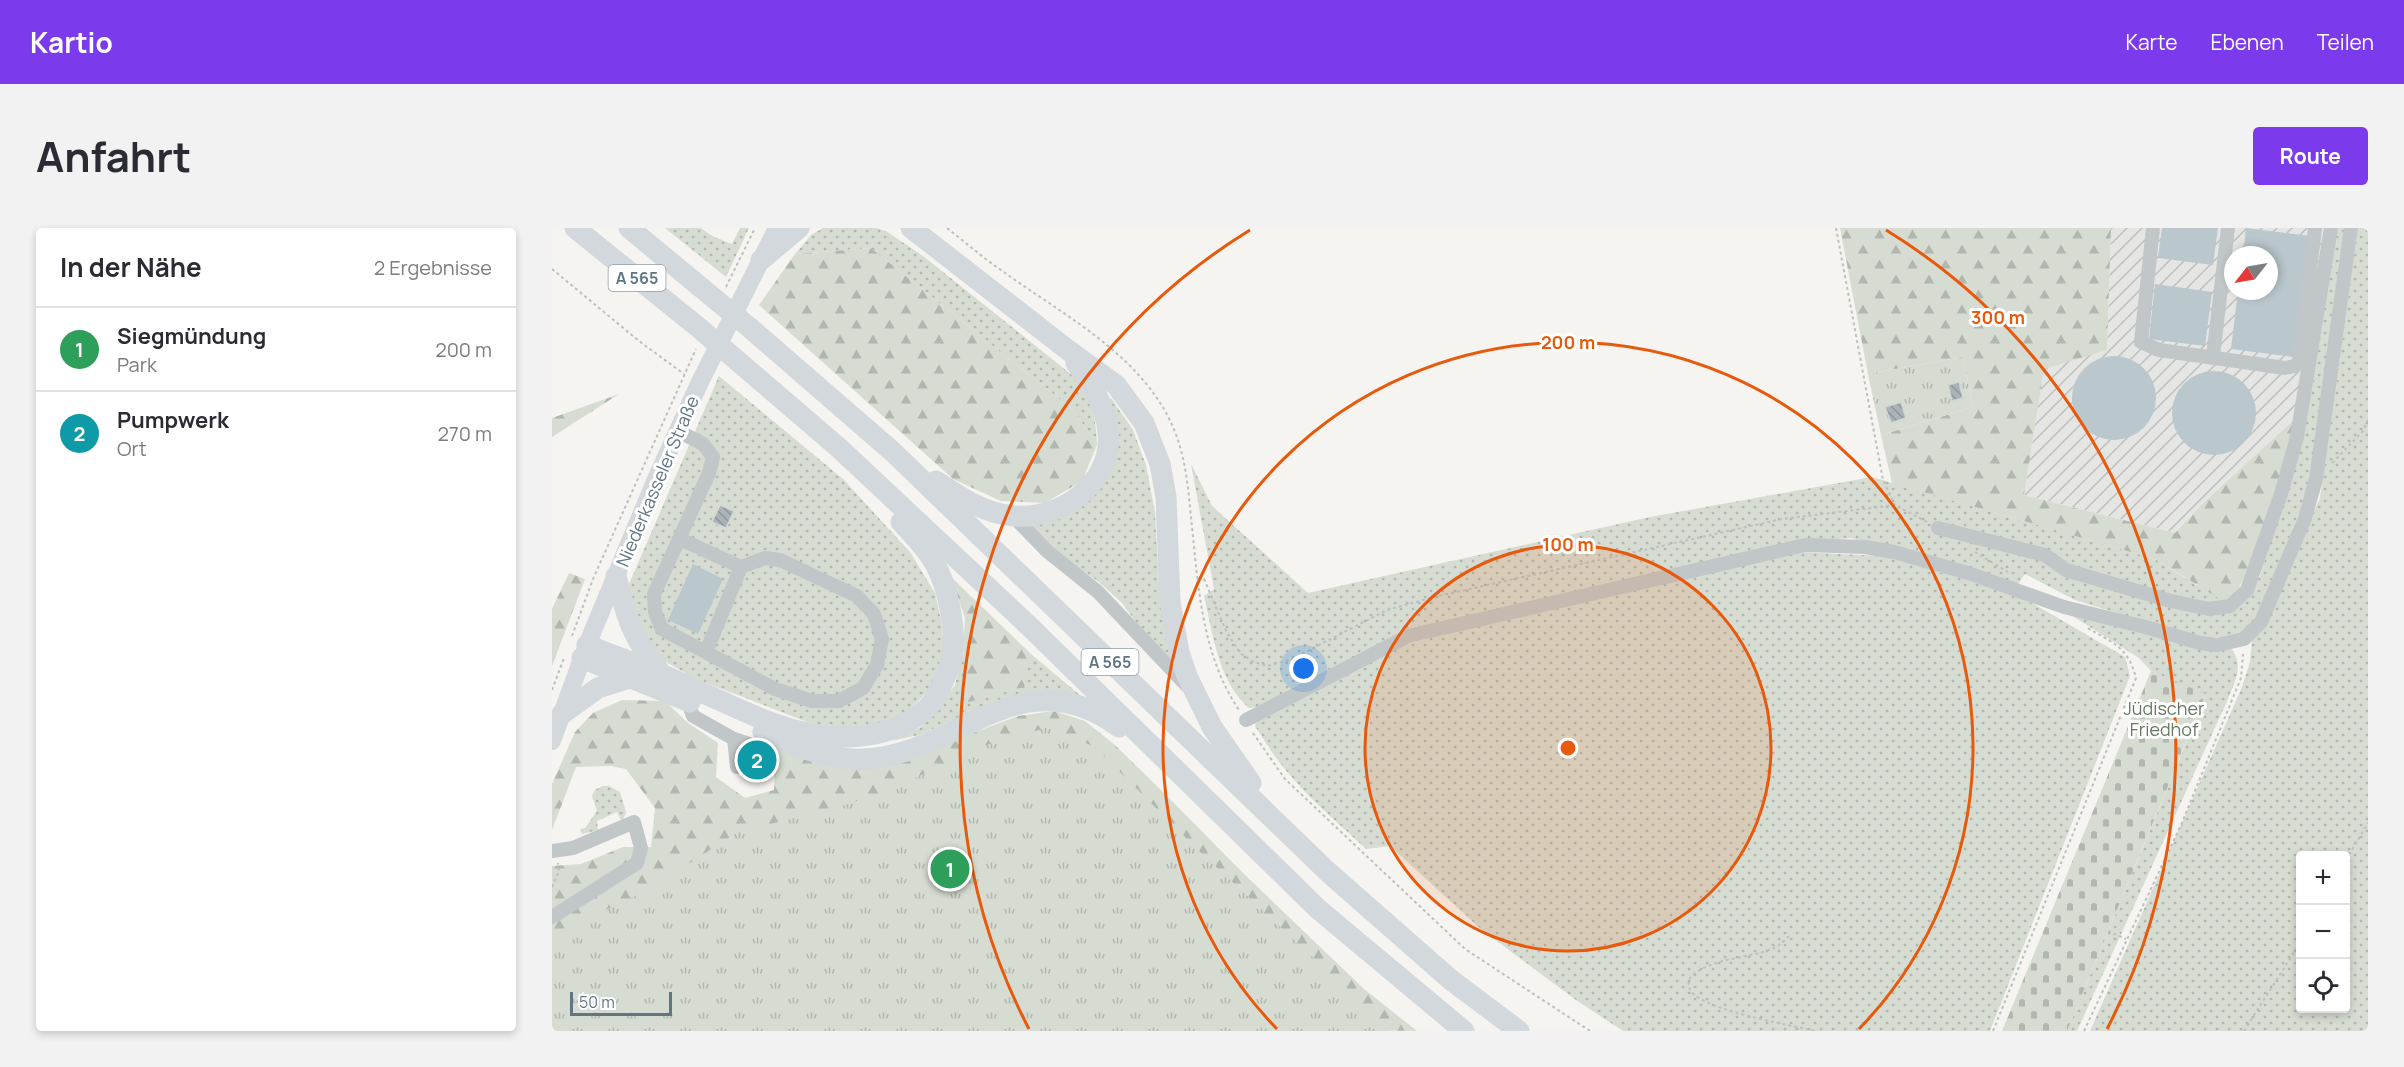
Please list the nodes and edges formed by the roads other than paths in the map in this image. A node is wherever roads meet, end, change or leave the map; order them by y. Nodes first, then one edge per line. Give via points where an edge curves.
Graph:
1 (575, 228) edge
2 (629, 228) edge
3 (777, 228) edge
4 (798, 228) edge
5 (911, 228) edge
6 (2153, 228) edge
7 (2228, 228) edge
8 (2315, 228) edge
9 (2331, 228) edge
10 (2351, 228) edge
11 (761, 260) junction
12 (1068, 350) junction
13 (2213, 357) junction
14 (678, 431) junction
15 (839, 448) junction
16 (893, 452) junction
17 (1013, 516) junction
18 (1938, 528) road end
19 (680, 539) junction
20 (741, 567) junction
21 (616, 576) junction
22 (585, 652) junction
23 (706, 652) junction
24 (663, 675) junction
25 (629, 678) junction
26 (1195, 694) junction
27 (687, 700) junction
28 (562, 714) junction
29 (1246, 720) road end
30 (734, 739) junction
31 (552, 741) edge
32 (749, 744) dead end
33 (737, 767) dead end
34 (1178, 772) junction
35 (554, 851) edge
36 (1328, 872) junction
37 (552, 917) edge
38 (1464, 1031) edge
39 (1519, 1031) edge

1 - 15 highway, A 565
2 - 16 highway, A 565
3 - 11 main road, Niederkasseler Straße
4 - 11 highway
5 - 12 highway
6 - 13 lane via 2141,342 2159,350
7 - 13 lane
8 - 13 lane via 2299,361 2285,368
9 - 18 lane via 2297,437 2247,590 2230,606 2209,609 2171,602 2066,570 2045,555
10 - 29 lane via 2316,479 2305,518 2261,621 2244,639 2200,644 1894,552 1805,545 1408,636
11 - 14 main road, Niederkasseler Straße
12 - 17 highway via 1097,393 1106,416 1109,435 1102,470 1068,505 1035,516
12 - 26 highway via 1116,385 1144,423 1160,464 1166,497 1170,602 1179,652
14 - 19 lane via 703,444 713,457
14 - 21 main road, Niederkasseler Straße
15 - 24 highway via 931,558 948,598 953,631 950,666 939,693 907,723 884,733 828,736 777,725
15 - 34 highway, A 565
16 - 17 highway via 973,506
16 - 36 highway, A 565
17 - 26 lane via 1047,551 1098,592
19 - 20 lane
19 - 23 lane via 654,594 655,612 662,629
20 - 23 lane
20 - 23 lane via 765,558 780,560 857,596 874,614 882,639 877,665 863,688 839,701 812,701 775,689
21 - 22 main road, Niederkasseler Straße
21 - 24 highway via 628,623
22 - 24 highway
22 - 25 highway
22 - 28 main road, Niederkasseler Straße
25 - 27 highway
25 - 28 highway via 598,688
26 - 36 highway via 1230,755
27 - 30 lane via 693,716
27 - 34 highway via 822,754 864,759 892,756 1013,705 1046,701 1078,706 1103,716
28 - 31 main road, Niederkasseler Straße
30 - 32 lane
30 - 33 lane
34 - 38 highway, A 565 via 1318,909
35 - 37 lane via 573,848 634,822 641,848 637,863
36 - 39 highway, A 565 via 1451,980

